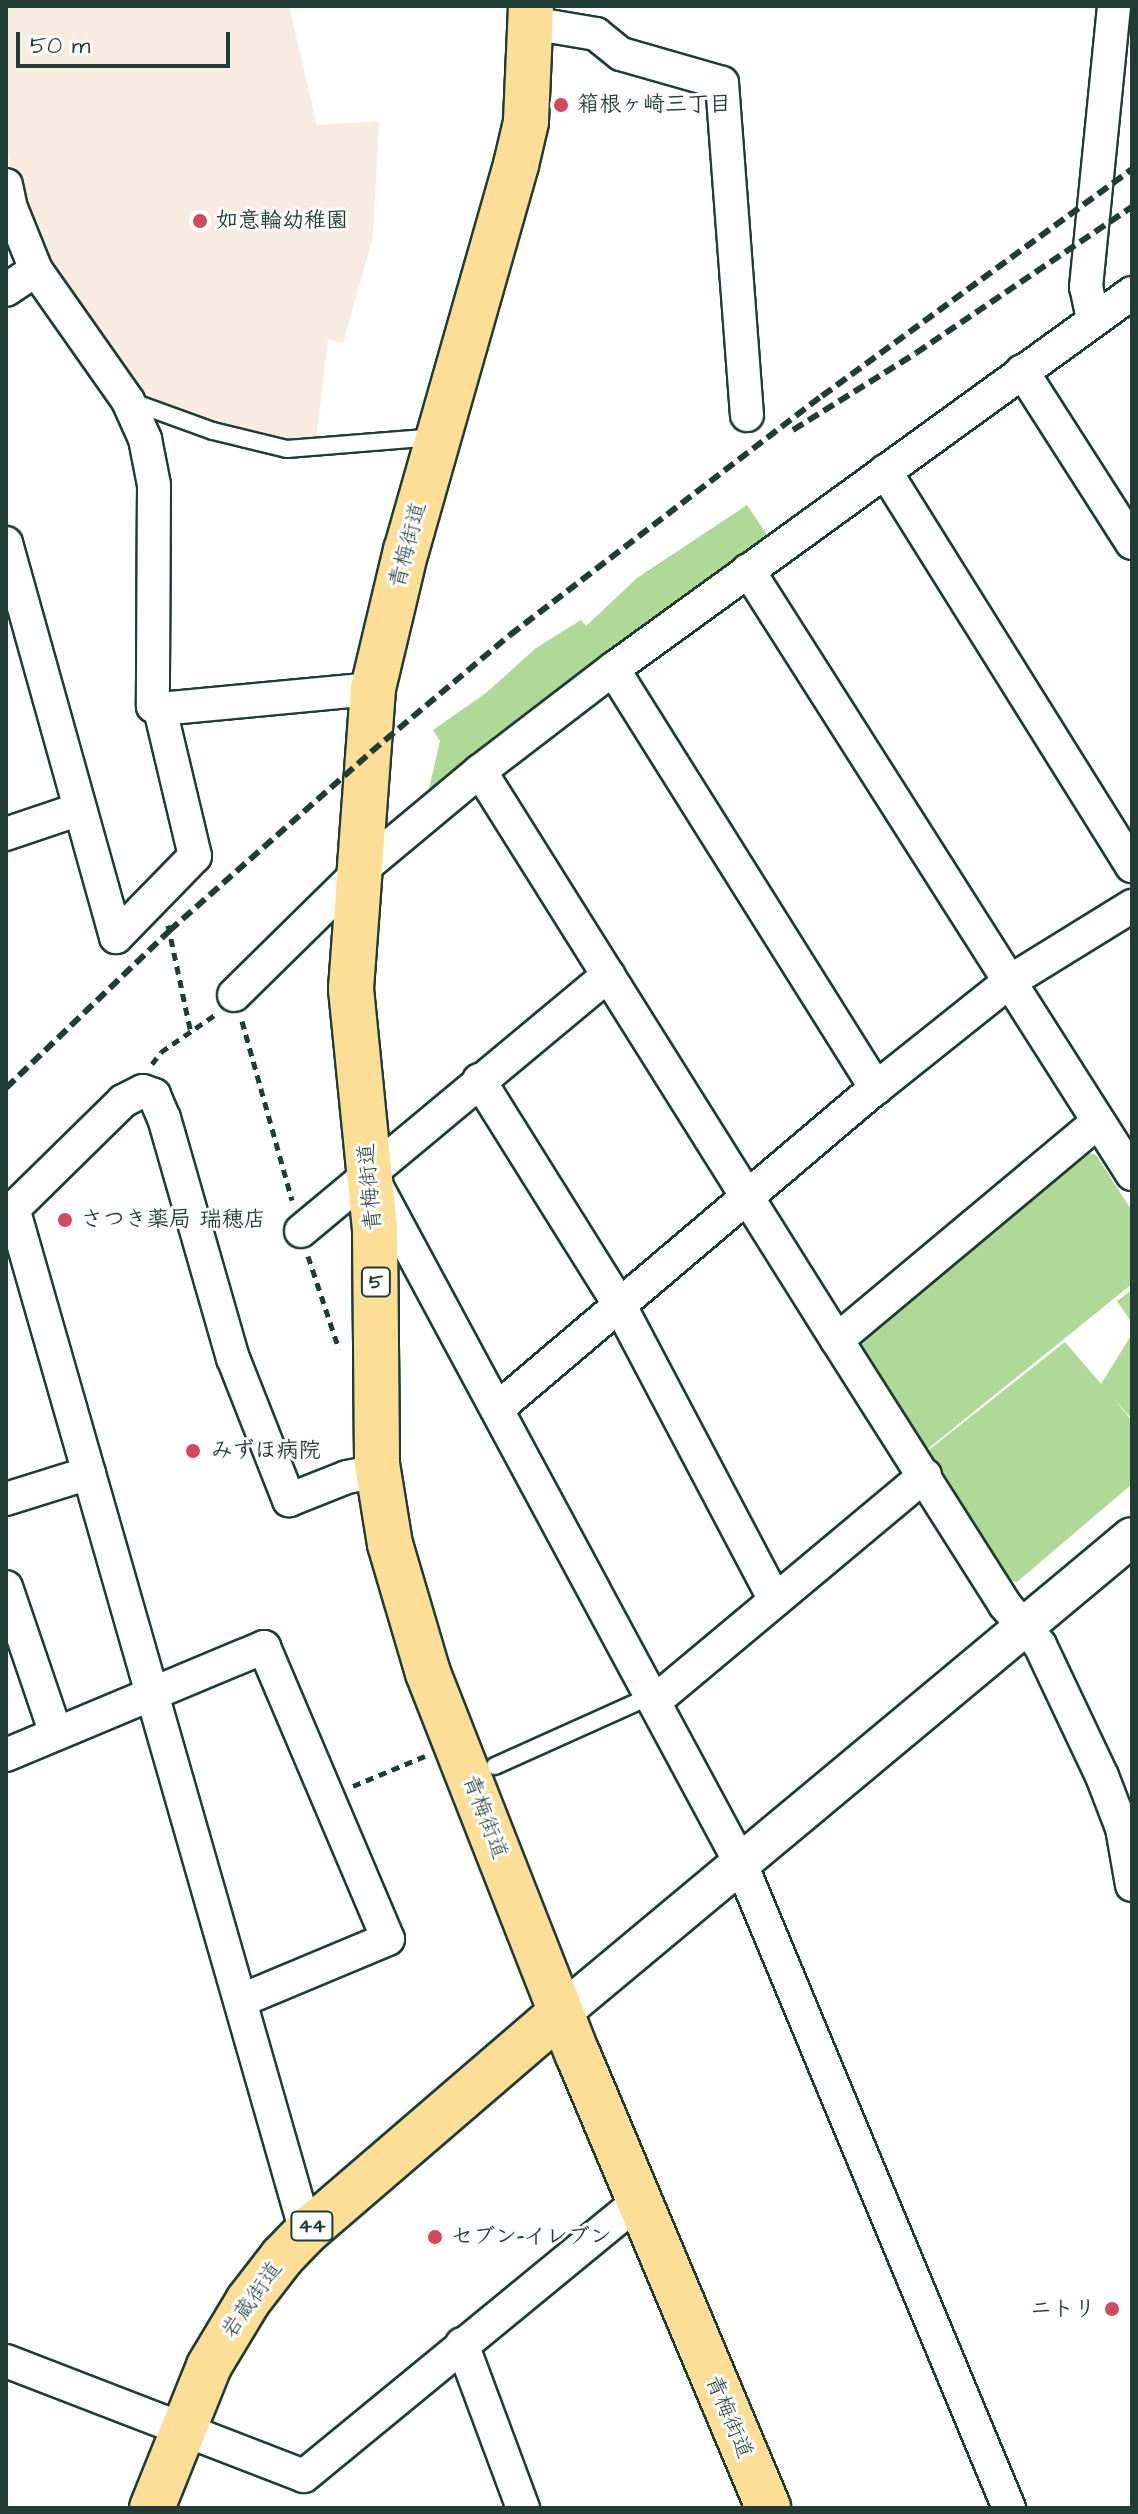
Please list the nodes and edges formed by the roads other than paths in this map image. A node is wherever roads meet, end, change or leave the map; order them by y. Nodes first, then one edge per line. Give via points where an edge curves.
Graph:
1 (1114, 6) edge
2 (531, 15) edge
3 (6, 185) edge
4 (36, 270) junction
5 (6, 290) edge
6 (1132, 293) edge
7 (1093, 319) junction
8 (1022, 371) junction
9 (128, 401) junction
10 (747, 415) dead end
11 (438, 437) junction
12 (885, 471) junction
13 (1122, 505) edge
14 (6, 543) edge
15 (1132, 543) edge
16 (748, 570) junction
17 (15, 610) edge
18 (613, 669) junction
19 (373, 689) junction
20 (160, 709) junction
21 (480, 771) junction
22 (80, 809) junction
23 (6, 834) edge
24 (1132, 866) edge
25 (361, 870) junction
26 (1132, 906) edge
27 (608, 975) junction
28 (1009, 982) junction
29 (234, 995) road end
30 (479, 1080) junction
31 (876, 1088) junction
32 (1098, 1122) junction
33 (370, 1174) junction
34 (1132, 1174) edge
35 (749, 1197) junction
36 (10, 1212) edge
37 (301, 1231) road end
38 (620, 1306) junction
39 (837, 1340) junction
40 (497, 1409) junction
41 (378, 1471) junction
42 (89, 1473) junction
43 (925, 1475) junction
44 (8, 1489) edge
45 (1132, 1537) edge
46 (6, 1587) edge
47 (775, 1600) junction
48 (1024, 1626) junction
49 (151, 1692) junction
50 (654, 1698) junction
51 (56, 1734) junction
52 (6, 1755) edge
53 (495, 1766) dead end
54 (740, 1862) junction
55 (1132, 1885) edge
56 (240, 2001) junction
57 (561, 2013) junction
58 (639, 2201) junction
59 (306, 2232) junction
60 (462, 2344) junction
61 (6, 2361) edge
62 (182, 2429) junction
63 (152, 2508) edge
64 (523, 2508) edge
65 (768, 2508) edge
66 (1009, 2508) edge

1 - 7 street via 1087,274
2 - 10 street via 596,34 621,54 722,83
2 - 11 main road, 青梅街道 / 5 via 526,122
3 - 4 street
4 - 5 street
4 - 9 street
6 - 7 street
7 - 8 street
8 - 12 street
8 - 13 street
9 - 11 lane via 213,431 287,449
9 - 20 street via 145,439 154,485 153,706
11 - 19 main road, 青梅街道 / 5
12 - 16 street
12 - 24 street
13 - 15 street
14 - 17 street
16 - 18 street
16 - 28 street
17 - 22 street
18 - 21 street
18 - 31 street
19 - 20 street
19 - 25 main road, 青梅街道 / 5
20 - 22 street via 195,856 116,937
21 - 25 street
21 - 27 street
22 - 23 street
25 - 29 street
25 - 33 main road, 青梅街道 / 5 via 351,989
26 - 28 street
27 - 30 street
27 - 35 street
28 - 31 street
28 - 32 street
30 - 33 street
30 - 38 street
31 - 35 street
32 - 34 street
32 - 39 street
33 - 37 street
33 - 40 street
33 - 41 main road, 青梅街道 / 5
35 - 38 street
35 - 39 street
36 - 41 street via 123,1101 143,1091 154,1095 233,1358 289,1500
36 - 42 street
38 - 40 street
38 - 47 street
39 - 43 street
40 - 50 street
41 - 57 main road, 青梅街道 / 5 via 399,1578 428,1673
42 - 44 street
42 - 49 street
43 - 47 street
43 - 48 street via 1005,1605
45 - 48 street
46 - 51 street
47 - 50 street
48 - 54 street
48 - 55 street via 1040,1645 1102,1776 1122,1828
49 - 51 street
49 - 56 street
49 - 56 street via 264,1647 388,1939
50 - 53 lane
50 - 54 street
51 - 52 street
54 - 57 street
54 - 66 street
56 - 59 street
57 - 58 main road, 青梅街道 / 5
57 - 59 main road, 岩蔵街道 / 44
58 - 60 street
58 - 65 main road, 青梅街道 / 5
59 - 62 main road, 岩蔵街道 / 44 via 234,2322
60 - 62 street via 304,2476
60 - 64 street
61 - 62 street
62 - 63 main road, 岩蔵街道 / 44

